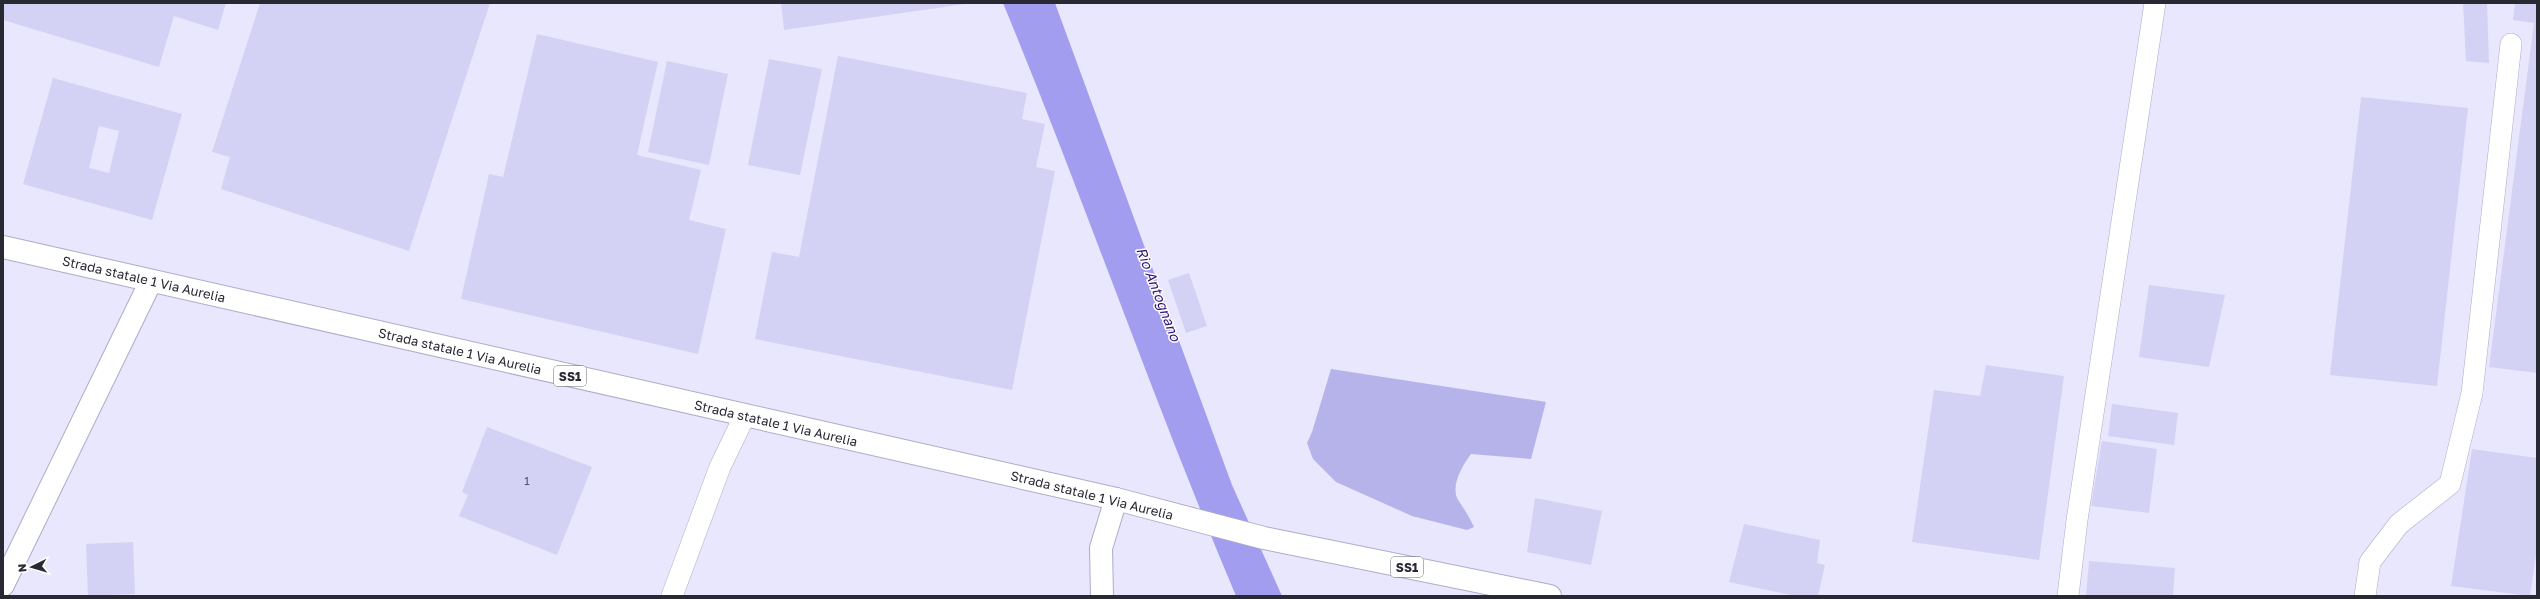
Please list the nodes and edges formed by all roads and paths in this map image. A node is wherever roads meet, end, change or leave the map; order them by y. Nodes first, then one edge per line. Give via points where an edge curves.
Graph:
1 (2155, 3) edge
2 (2512, 44) dead end
3 (3, 247) edge
4 (151, 281) junction
5 (744, 416) junction
6 (1116, 499) junction
7 (3, 585) edge
8 (672, 596) edge
9 (1102, 596) edge
10 (1550, 596) edge
11 (2068, 596) edge
12 (2365, 596) edge

1 - 11 lane via 2078,512
2 - 12 lane via 2472,393 2450,484 2399,524 2370,562
3 - 4 main road, Strada statale 1 Via Aurelia / SS1
4 - 5 main road, Strada statale 1 Via Aurelia / SS1
4 - 7 main road
5 - 6 main road, Strada statale 1 Via Aurelia / SS1
5 - 8 lane via 720,468
6 - 9 main road via 1101,548
6 - 10 main road, Strada statale 1 Via Aurelia / SS1 via 1264,538

